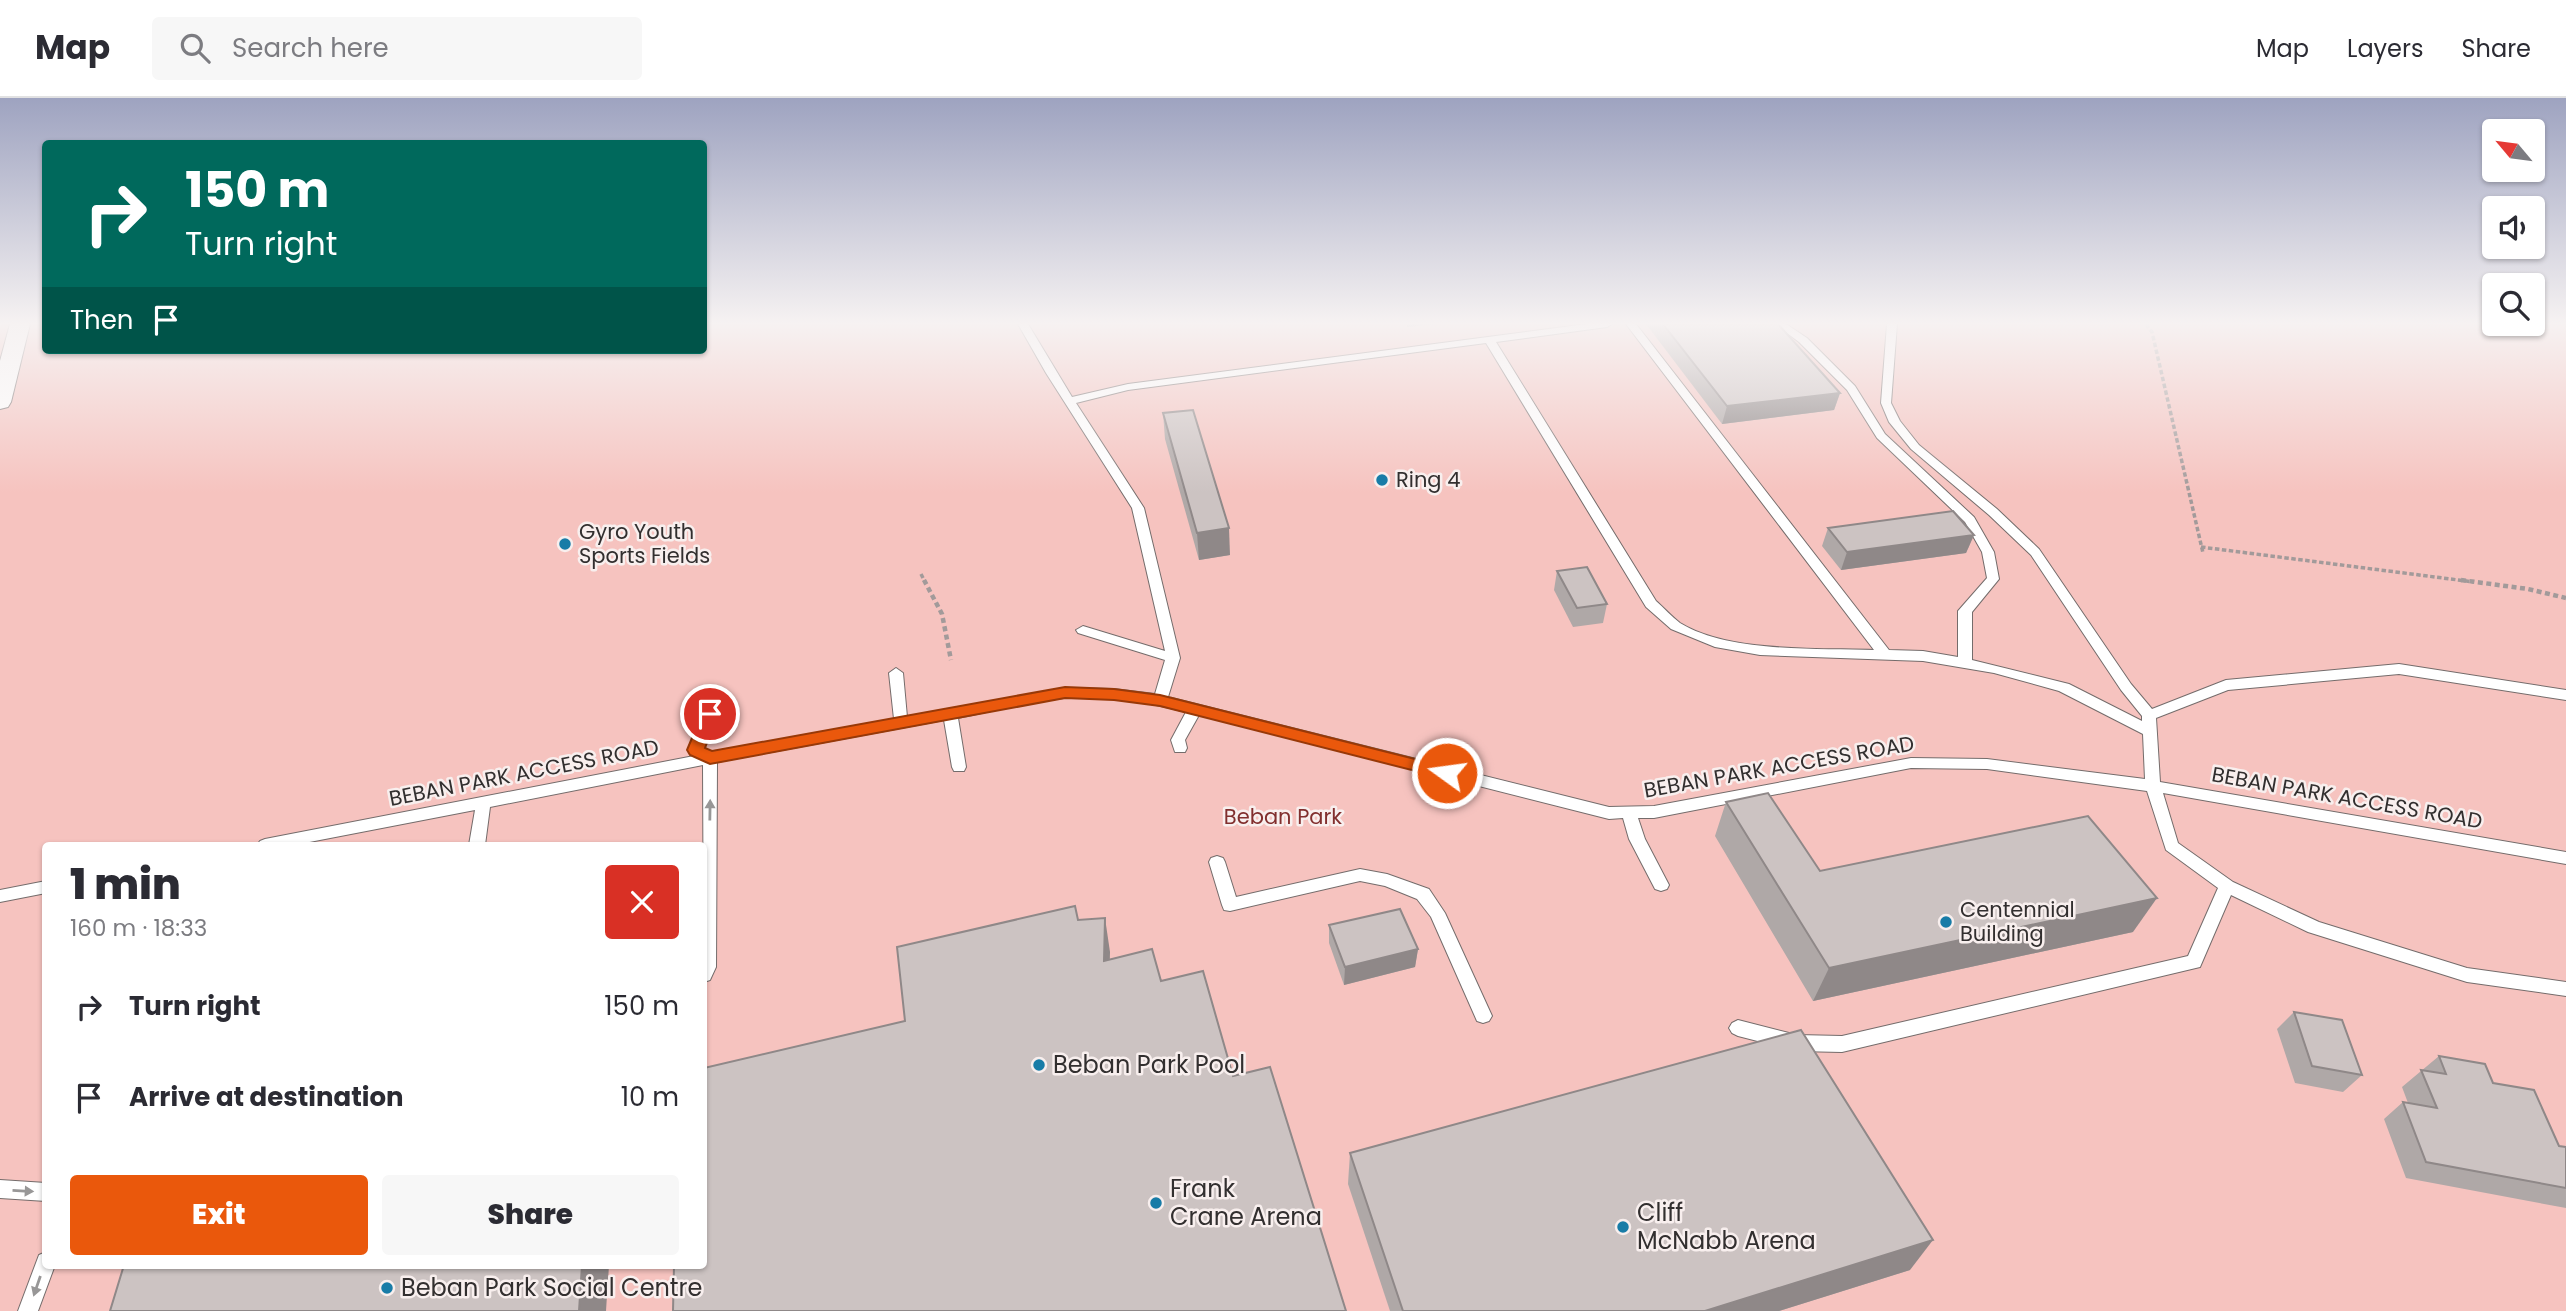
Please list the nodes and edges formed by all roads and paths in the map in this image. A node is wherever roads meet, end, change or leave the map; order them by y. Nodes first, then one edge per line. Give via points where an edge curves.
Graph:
1 (5, 381) edge
2 (1057, 381) edge
3 (1174, 381) edge
4 (1514, 381) edge
5 (1674, 381) edge
6 (1844, 381) edge
7 (1888, 381) edge
8 (2163, 381) edge
9 (1069, 401) junction
10 (0, 402) edge
11 (2201, 547) junction
12 (2203, 554) dead end
13 (921, 574) dead end
14 (2566, 598) edge
15 (1083, 630) dead end
16 (1885, 654) junction
17 (1173, 658) junction
18 (951, 660) dead end
19 (1965, 663) junction
20 (896, 673) dead end
21 (2566, 695) edge
22 (1160, 701) junction
23 (1194, 710) junction
24 (710, 714) dead end
25 (950, 714) junction
26 (2149, 715) junction
27 (901, 723) junction
28 (2150, 731) junction
29 (1180, 748) dead end
30 (710, 758) junction
31 (959, 767) dead end
32 (2153, 786) junction
33 (483, 803) junction
34 (1629, 813) junction
35 (281, 842) edge
36 (477, 842) edge
37 (2566, 858) edge
38 (1217, 862) dead end
39 (1661, 885) dead end
40 (2227, 886) junction
41 (42, 888) edge
42 (0, 896) edge
43 (707, 969) edge
44 (2566, 989) edge
45 (1483, 1016) dead end
46 (1738, 1028) dead end
47 (0, 1189) edge
48 (42, 1192) edge
49 (43, 1269) edge
50 (28, 1311) edge

1 - 10 street
2 - 9 lane
3 - 9 lane
4 - 16 lane via 1651,604 1676,626 1715,642 1760,650
5 - 16 lane
6 - 19 lane via 1881,436 1970,520 1988,552 1993,579 1965,611
7 - 26 lane via 1886,403 1895,422 1915,447 2035,552
8 - 11 path
9 - 17 lane via 1138,508
11 - 12 path
11 - 14 path via 2528,589
13 - 18 path via 942,614
15 - 17 lane
16 - 19 lane
17 - 22 lane
19 - 28 lane via 2064,687
20 - 27 lane
21 - 26 lane via 2399,668 2226,685
22 - 23 lane, BEBAN PARK ACCESS ROAD
22 - 25 lane, BEBAN PARK ACCESS ROAD via 1065,692
23 - 29 lane via 1178,740
23 - 34 lane, BEBAN PARK ACCESS ROAD via 1609,813
24 - 30 lane via 695,750
25 - 27 lane, BEBAN PARK ACCESS ROAD
25 - 31 lane
26 - 28 lane
27 - 30 lane, BEBAN PARK ACCESS ROAD
28 - 32 lane
30 - 33 lane, BEBAN PARK ACCESS ROAD
43 -> 30 lane
32 - 34 lane, BEBAN PARK ACCESS ROAD via 1987,764 1911,762
32 - 37 lane, BEBAN PARK ACCESS ROAD
32 - 40 lane via 2171,846
33 - 35 lane, BEBAN PARK ACCESS ROAD
33 - 36 lane
34 - 39 lane
38 - 45 lane via 1230,905 1360,875 1423,894 1437,913
40 - 44 lane via 2315,927 2467,975
40 - 46 lane via 2194,962 1842,1044 1797,1043
41 - 42 lane
47 -> 48 lane
49 -> 50 lane

